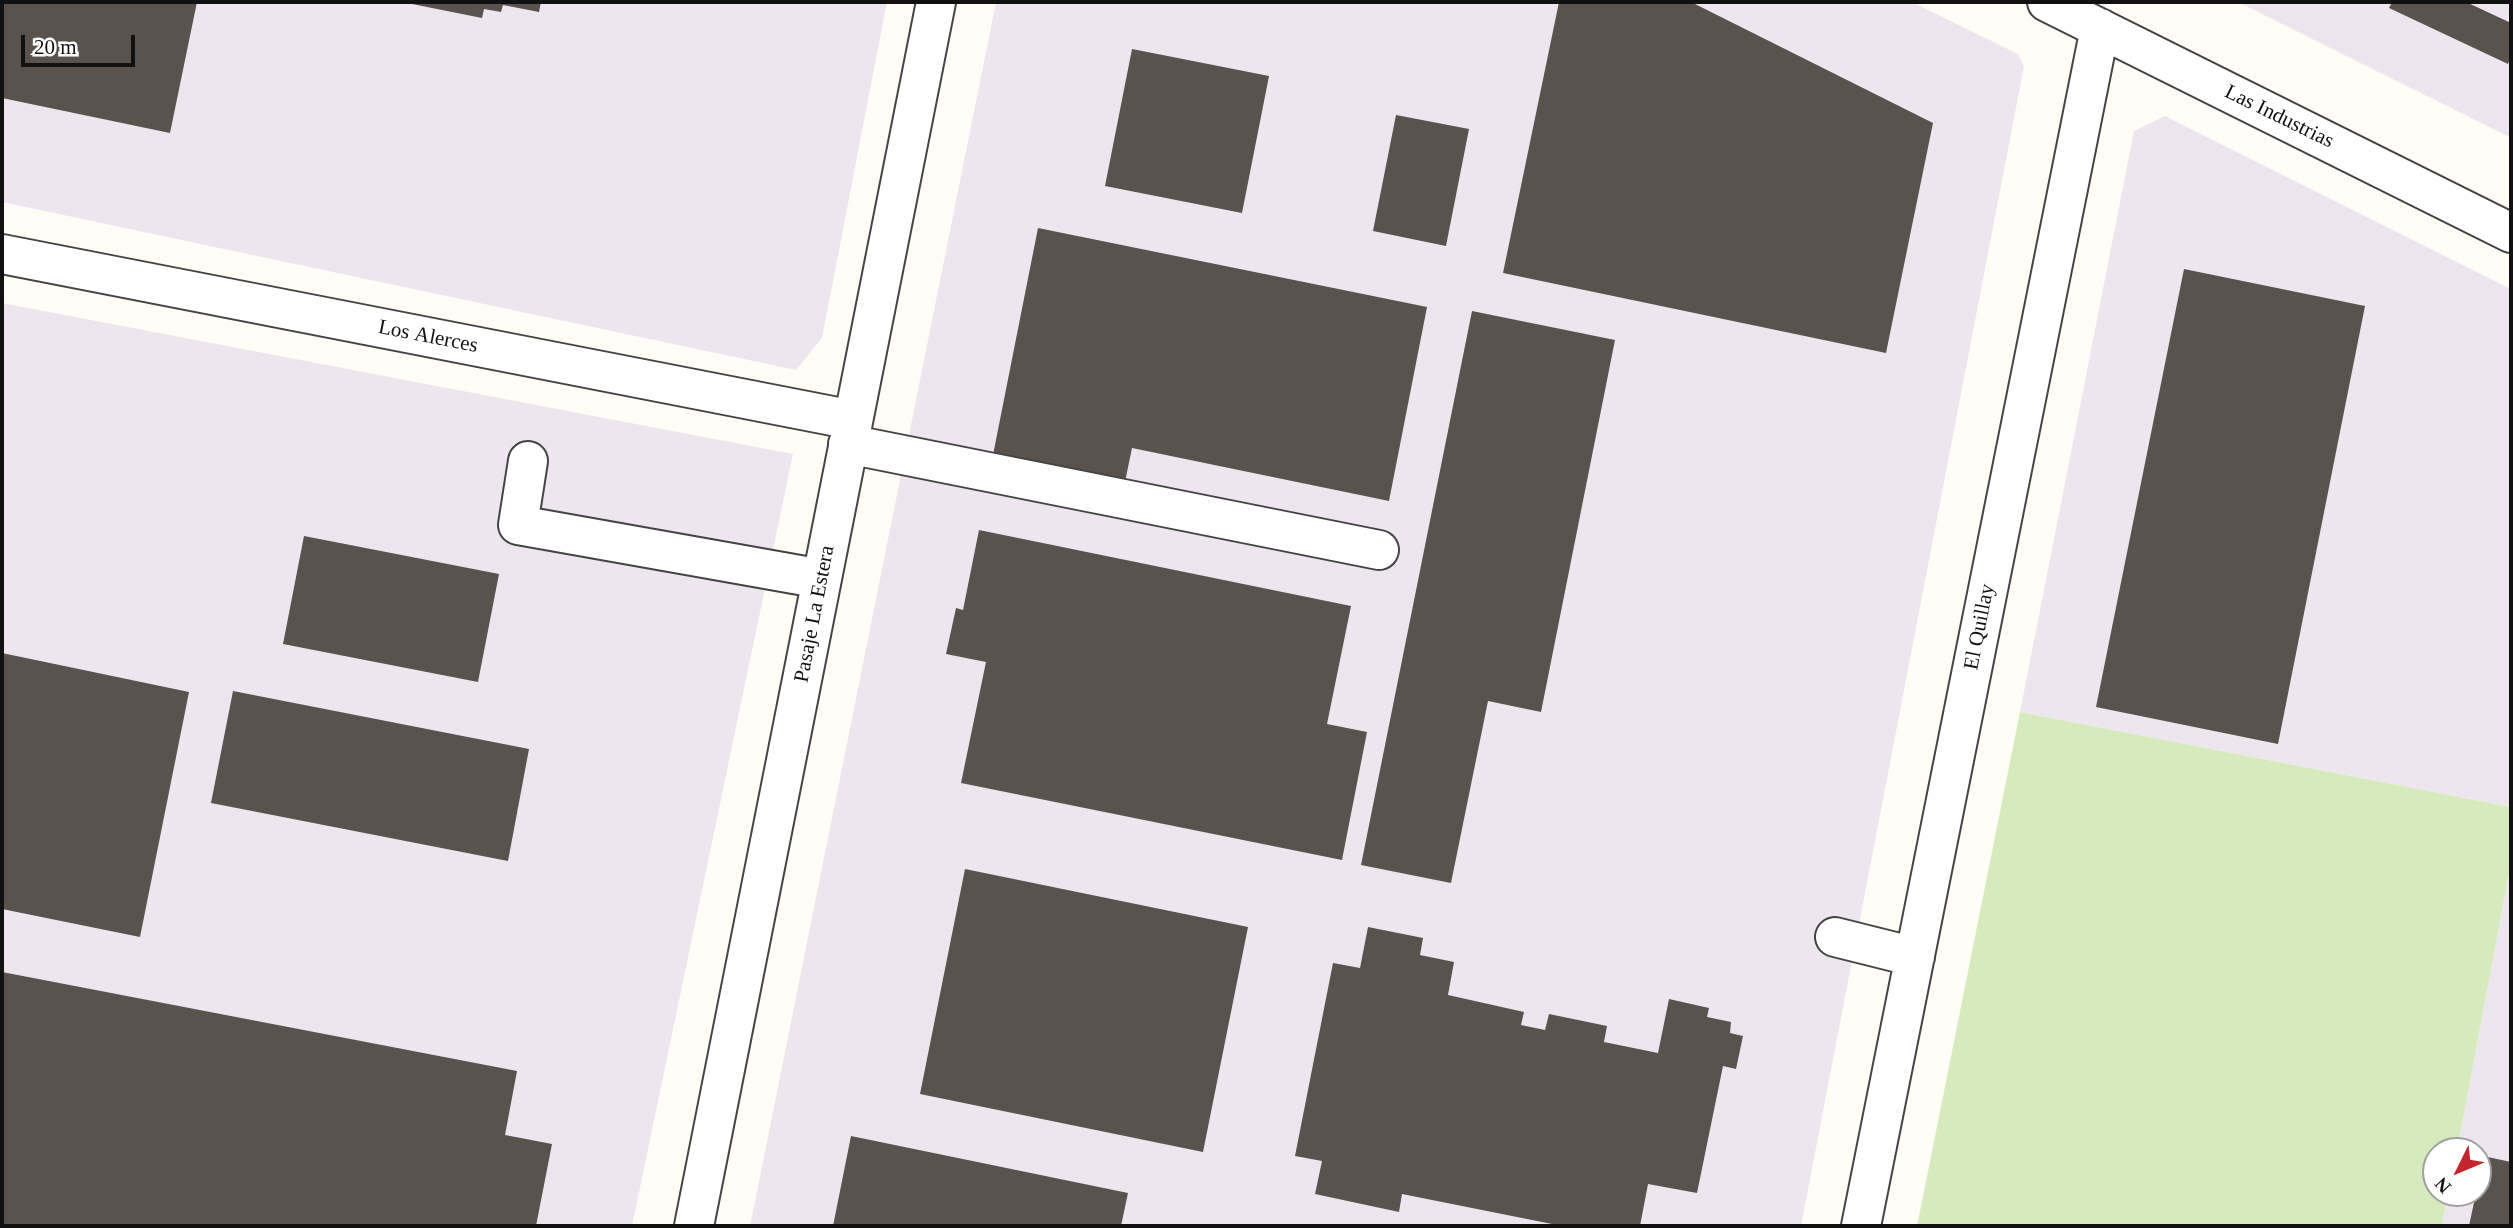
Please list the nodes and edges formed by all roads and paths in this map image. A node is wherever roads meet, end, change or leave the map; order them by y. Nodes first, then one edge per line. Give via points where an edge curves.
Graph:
1 (936, 2) edge
2 (2047, 2) edge
3 (2100, 28) junction
4 (2511, 233) edge
5 (2, 254) edge
6 (851, 432) junction
7 (528, 461) dead end
8 (1379, 550) dead end
9 (822, 579) junction
10 (1835, 937) dead end
11 (1914, 957) junction
12 (694, 1226) edge
13 (1861, 1226) edge

1 - 6 street, Pasaje La Estera
2 - 3 street, Las Industrias
3 - 4 street, Las Industrias
3 - 11 street, El Quillay
5 - 6 street, Los Alerces
6 - 8 street, Los Alerces
6 - 9 street, Pasaje La Estera
7 - 9 street via 518,525
9 - 12 street, Pasaje La Estera
10 - 11 street
11 - 13 street, El Quillay

